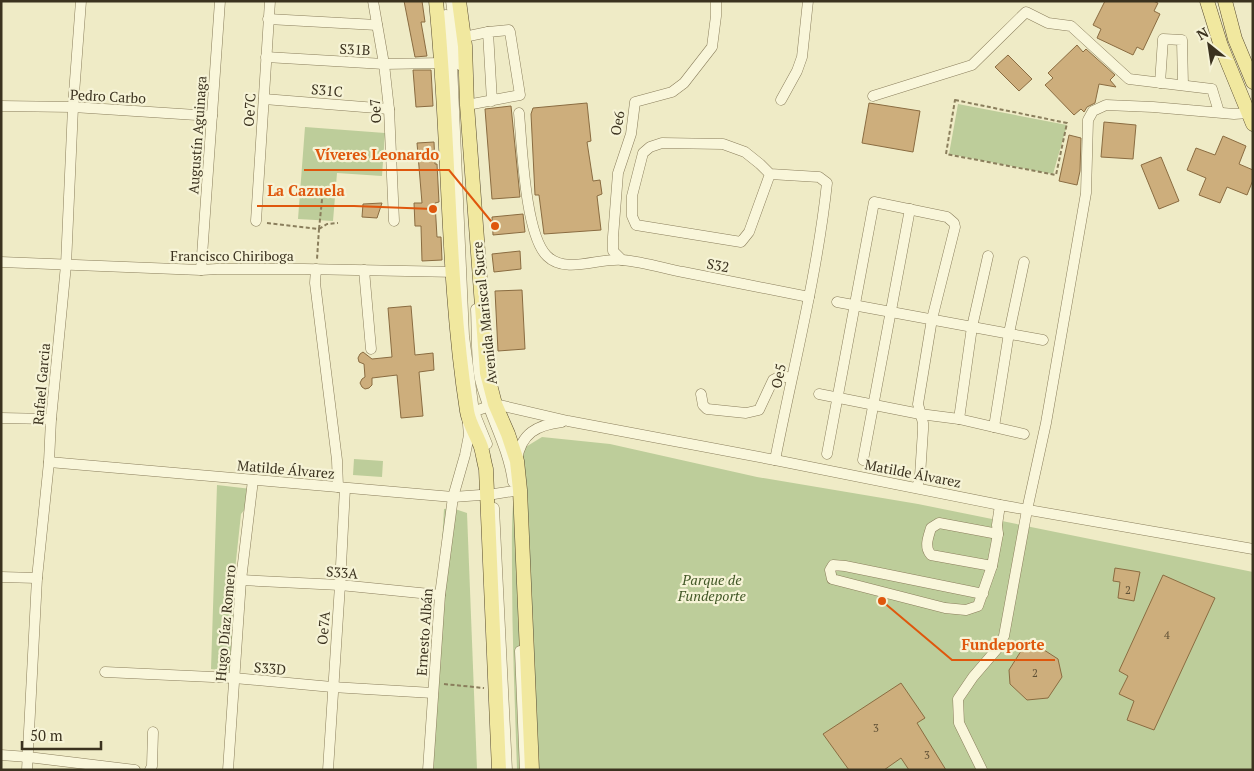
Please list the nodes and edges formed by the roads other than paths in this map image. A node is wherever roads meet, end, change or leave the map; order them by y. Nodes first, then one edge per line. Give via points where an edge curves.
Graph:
1 (81, 1) edge
2 (220, 1) edge
3 (270, 1) edge
4 (374, 1) edge
5 (436, 1) edge
6 (445, 1) edge
7 (451, 1) edge
8 (459, 1) edge
9 (716, 1) edge
10 (808, 1) edge
11 (1207, 1) edge
12 (1225, 1) edge
13 (268, 19) junction
14 (377, 25) junction
15 (488, 32) junction
16 (464, 37) junction
17 (266, 57) junction
18 (442, 63) junction
19 (384, 64) junction
20 (1160, 82) junction
21 (1253, 82) edge
22 (1182, 85) junction
23 (873, 96) dead end
24 (264, 99) junction
25 (781, 100) dead end
26 (492, 101) junction
27 (467, 105) junction
28 (1, 106) edge
29 (73, 107) junction
30 (388, 109) junction
31 (1219, 112) junction
32 (519, 113) dead end
33 (1251, 115) edge
34 (212, 116) junction
35 (770, 174) junction
36 (910, 209) junction
37 (256, 221) road end
38 (394, 221) dead end
39 (988, 256) dead end
40 (622, 260) junction
41 (1, 262) edge
42 (1024, 262) dead end
43 (66, 265) junction
44 (316, 269) junction
45 (201, 270) junction
46 (364, 270) junction
47 (457, 272) junction
48 (809, 297) junction
49 (837, 302) dead end
50 (855, 306) junction
51 (891, 312) junction
52 (932, 319) junction
53 (972, 326) junction
54 (1009, 334) junction
55 (1043, 340) dead end
56 (371, 349) dead end
57 (791, 378) junction
58 (701, 394) dead end
59 (819, 394) dead end
60 (838, 397) junction
61 (873, 404) junction
62 (492, 405) junction
63 (471, 413) junction
64 (920, 414) junction
65 (1, 418) edge
66 (51, 419) junction
67 (959, 420) junction
68 (568, 421) junction
69 (994, 427) junction
70 (1024, 434) dead end
71 (827, 454) dead end
72 (775, 460) junction
73 (863, 460) dead end
74 (49, 462) junction
75 (516, 462) junction
76 (254, 480) junction
77 (341, 487) junction
78 (917, 488) junction
79 (517, 490) junction
80 (490, 494) junction
81 (452, 497) junction
82 (1003, 506) junction
83 (1027, 510) junction
84 (998, 534) junction
85 (1253, 549) edge
86 (992, 566) junction
87 (1, 577) edge
88 (37, 578) junction
89 (242, 580) junction
90 (340, 585) junction
91 (983, 594) junction
92 (440, 595) junction
93 (105, 672) dead end
94 (234, 678) junction
95 (332, 687) junction
96 (434, 688) junction
97 (153, 732) dead end
98 (1, 756) edge
99 (28, 757) junction
100 (130, 769) edge
101 (27, 770) edge
102 (150, 770) edge
103 (228, 770) edge
104 (328, 770) edge
105 (428, 770) edge
106 (499, 770) edge
107 (507, 770) edge
108 (524, 770) edge
109 (532, 770) edge
110 (982, 770) edge

1 - 29 street, Rafael Garcia
2 - 34 street, Augustín Aguinaga
3 - 13 street, Oe7C
4 - 14 street, Oe7
5 - 18 main road, Avenida Mariscal Sucre
6 - 47 street via 452,64
7 - 62 street via 460,61 480,378
8 - 16 main road, Avenida Mariscal Sucre
9 - 40 street, Oe6 via 712,47 684,83 672,92 635,102 631,134 618,173 613,251
10 - 25 street via 802,56
11 - 33 main road via 1221,46
12 - 21 main road
13 - 14 street
13 - 17 street, Oe7C
14 - 19 street, Oe7
15 - 16 street
15 - 26 street
15 - 26 street via 510,32 520,95
16 - 27 main road, Avenida Mariscal Sucre
17 - 19 street, S31B
17 - 24 street, Oe7C
18 - 19 street, S31B
18 - 47 main road, Avenida Mariscal Sucre
19 - 30 street, Oe7
20 - 22 street
20 - 22 street via 1163,39 1182,40
20 - 23 street via 1129,79 1071,26 1048,23 1026,12 972,64
22 - 31 street via 1212,89
24 - 30 street, S31C
24 - 37 street, Oe7C
26 - 27 street
27 - 62 main road, Avenida Mariscal Sucre
28 - 29 street, Pedro Carbo
29 - 34 street, Pedro Carbo
29 - 43 street, Rafael Garcia
30 - 38 street, Oe7
31 - 33 street
31 - 83 street via 1106,105 1093,111 1088,120 1086,193 1046,422
32 - 40 street, S32 via 529,209 538,245 547,256 566,265
34 - 45 street, Augustín Aguinaga
35 - 35 street via 744,152 723,144 662,143 643,153 632,196 632,216 636,225 742,242 749,232
35 - 48 street, Oe5 via 819,176 827,183
36 - 50 street via 874,202
36 - 51 street
36 - 52 street via 947,217 955,227
39 - 53 street
40 - 48 street, S32
41 - 43 street, Francisco Chiriboga
42 - 54 street
43 - 45 street, Francisco Chiriboga
43 - 66 street, Rafael Garcia
44 - 45 street, Francisco Chiriboga
44 - 46 street, Francisco Chiriboga
44 - 77 street, Oe7A
46 - 47 street, Francisco Chiriboga
46 - 56 street
47 - 63 main road, Avenida Mariscal Sucre
48 - 57 street, Oe5
49 - 50 street
50 - 51 street
50 - 60 street
51 - 52 street
51 - 61 street
52 - 53 street
52 - 64 street via 918,404
53 - 54 street
53 - 67 street
54 - 55 street
54 - 69 street
57 - 58 street via 781,376 773,380 759,410 746,413 707,409 703,406
57 - 72 street, Oe5
59 - 60 street
60 - 61 street
60 - 71 street
61 - 64 street
61 - 73 street
62 - 63 street
62 - 68 street, Matilde Álvarez
62 - 75 main road, Avenida Mariscal Sucre via 508,434
62 - 79 street
63 - 80 main road, Avenida Mariscal Sucre
63 - 81 street, Ernesto Albán via 465,455
64 - 67 street
64 - 78 street via 923,445
65 - 66 street
66 - 74 street, Rafael Garcia
67 - 69 street
68 - 72 street, Matilde Álvarez
68 - 75 street, Matilde Álvarez via 532,431 521,444
69 - 70 street
72 - 78 street, Matilde Álvarez
74 - 76 street, Matilde Álvarez
74 - 88 street, Rafael Garcia
75 - 79 main road, Avenida Mariscal Sucre
76 - 77 street, Matilde Álvarez
76 - 89 street, Hugo Díaz Romero
77 - 81 street, Matilde Álvarez
77 - 90 street, Oe7A
78 - 82 street, Matilde Álvarez
79 - 80 street, Matilde Álvarez
79 - 108 street
79 - 109 main road, Avenida Mariscal Sucre
80 - 81 street, Matilde Álvarez
80 - 106 main road, Avenida Mariscal Sucre
80 - 107 street
81 - 92 street, Ernesto Albán
82 - 83 street, Matilde Álvarez
82 - 84 street
83 - 85 street, Matilde Álvarez
83 - 110 street via 1004,636 958,700 959,723
84 - 86 street
84 - 86 street via 939,523 931,528 926,545 931,555
86 - 91 street
87 - 88 street
88 - 99 street, Rafael Garcia
89 - 90 street, S33A
89 - 94 street, Hugo Díaz Romero
90 - 92 street, S33A
90 - 95 street, Oe7A
91 - 91 street via 845,566 833,565 830,570 832,579 945,608 966,610 978,606
92 - 96 street, Ernesto Albán
93 - 94 street, S33D
94 - 95 street, S33D
94 - 103 street, Hugo Díaz Romero
95 - 96 street, S33D
95 - 104 street, Oe7A
96 - 105 street, Ernesto Albán
97 - 102 street
98 - 99 street
99 - 100 street
99 - 101 street, Rafael Garcia

